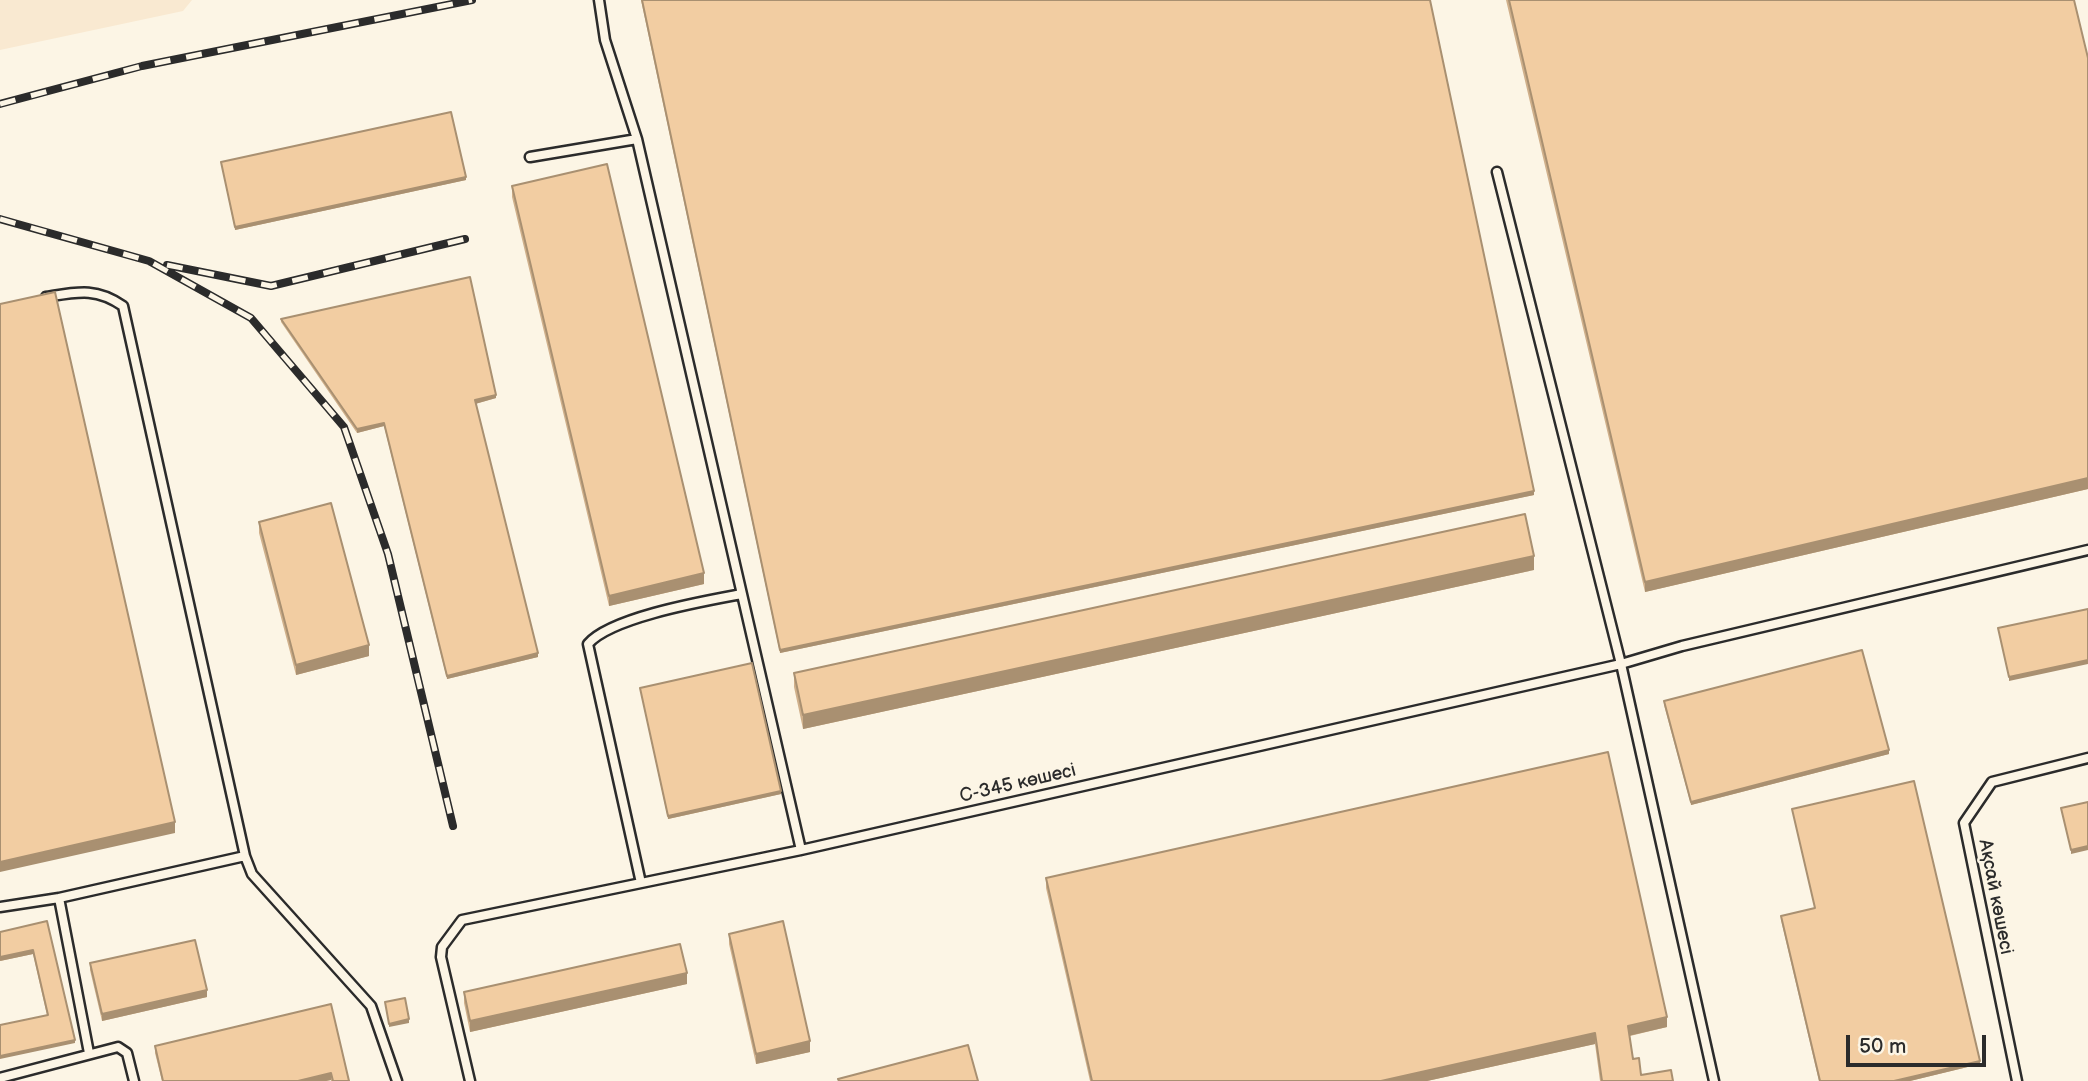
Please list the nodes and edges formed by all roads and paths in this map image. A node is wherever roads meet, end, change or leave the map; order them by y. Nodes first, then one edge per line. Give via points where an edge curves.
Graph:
1 (599, 0) edge
2 (637, 139) junction
3 (530, 156) dead end
4 (1497, 172) dead end
5 (38, 299) edge
6 (2088, 550) edge
7 (742, 594) junction
8 (1621, 664) junction
9 (2088, 758) edge
10 (801, 850) junction
11 (245, 856) junction
12 (641, 883) junction
13 (59, 898) junction
14 (0, 907) edge
15 (89, 1053) junction
16 (0, 1078) edge
17 (134, 1081) edge
18 (397, 1081) edge
19 (470, 1081) edge
20 (1714, 1081) edge
21 (2017, 1081) edge

1 - 2 lane via 605,40
2 - 3 lane
2 - 7 lane
4 - 8 lane
5 - 11 lane via 89,290 123,306
6 - 8 lane, С-345 көшесі
7 - 10 lane
7 - 12 lane via 690,604 605,630 588,644
8 - 10 lane, С-345 көшесі
8 - 20 lane
9 - 21 lane, Ақсай көшесі via 1992,782 1964,823
10 - 12 lane, С-345 көшесі
11 - 13 lane
11 - 18 lane via 252,874 371,1006
12 - 19 lane, С-345 көшесі via 462,920 442,947 442,957
13 - 14 lane
13 - 15 lane
15 - 16 lane
15 - 17 lane via 124,1048

